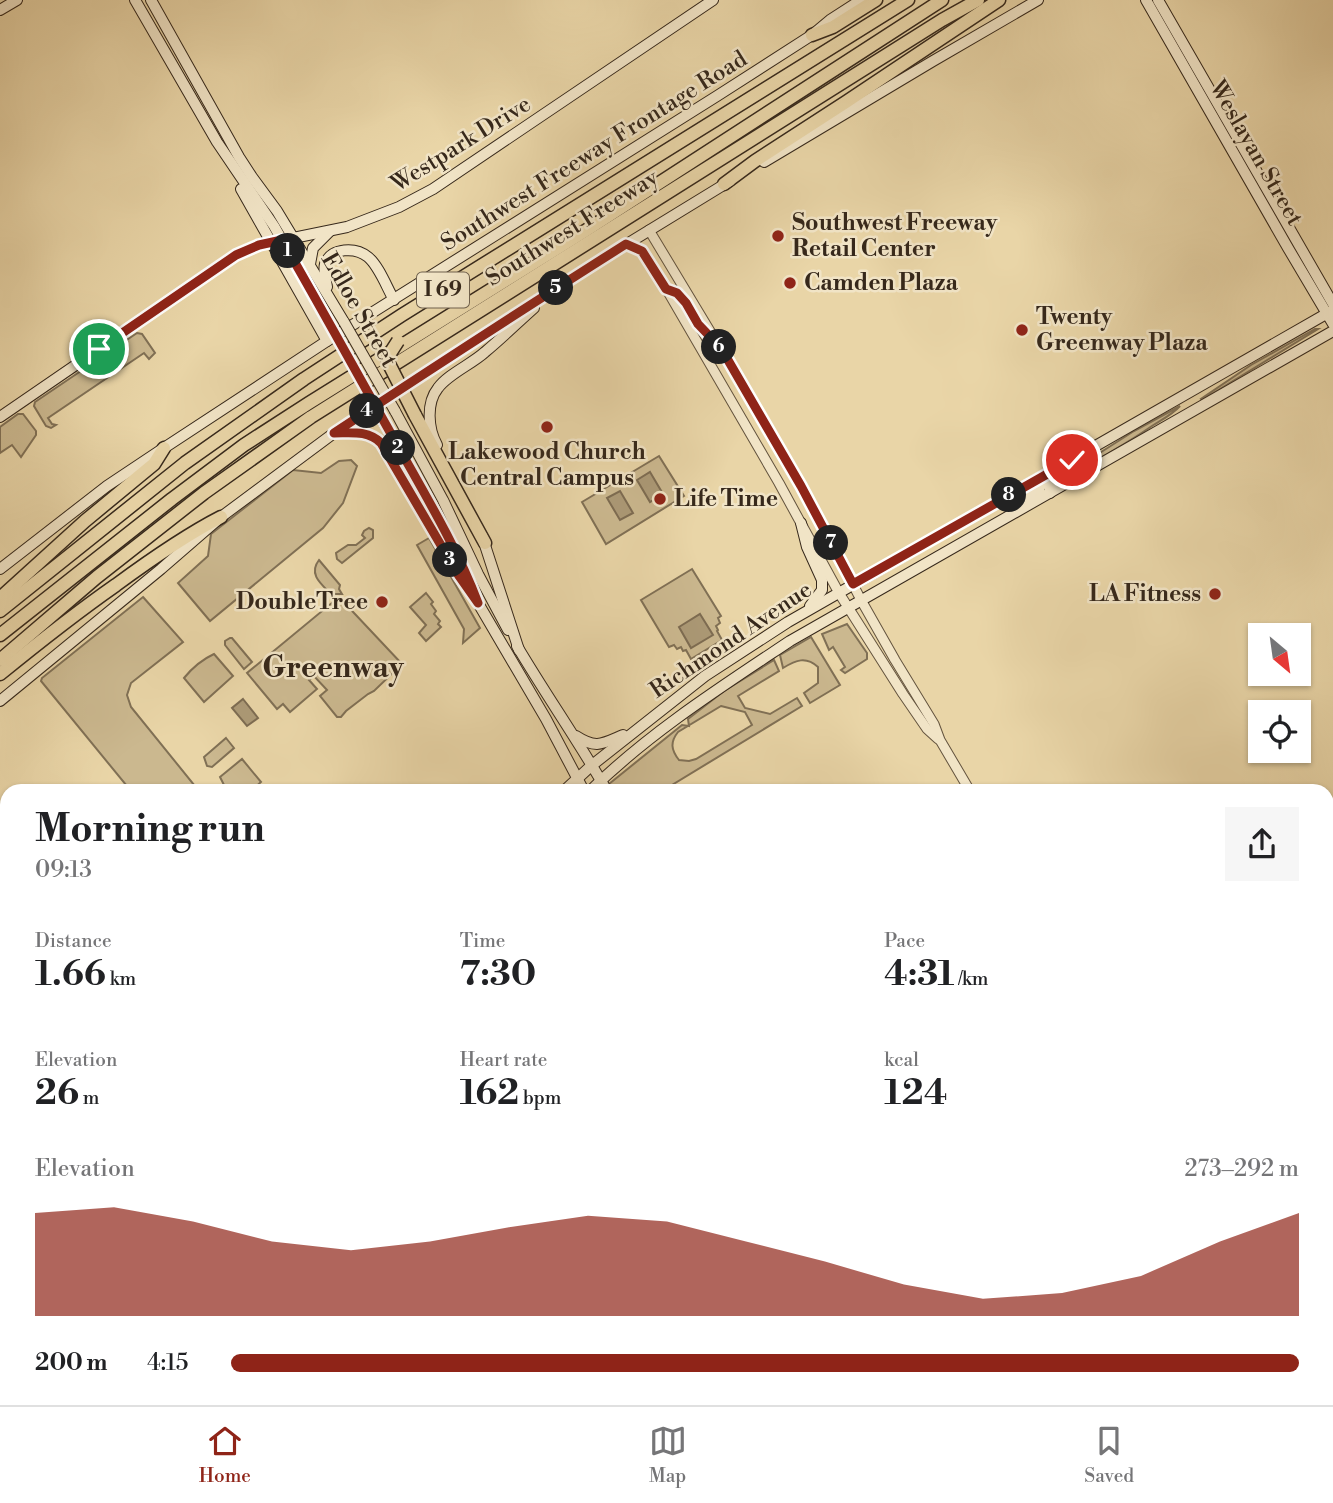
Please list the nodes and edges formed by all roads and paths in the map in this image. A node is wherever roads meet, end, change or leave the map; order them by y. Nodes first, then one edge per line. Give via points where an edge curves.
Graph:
1 (17, 0) edge
2 (135, 0) edge
3 (151, 0) edge
4 (713, 0) edge
5 (861, 0) edge
6 (876, 0) edge
7 (908, 0) edge
8 (942, 0) edge
9 (978, 0) edge
10 (999, 0) edge
11 (1038, 0) edge
12 (1146, 0) edge
13 (1158, 0) edge
14 (0, 10) edge
15 (812, 35) junction
16 (813, 82) junction
17 (199, 84) junction
18 (187, 91) junction
19 (724, 184) junction
20 (332, 230) junction
21 (649, 230) junction
22 (294, 238) junction
23 (277, 242) junction
24 (626, 244) junction
25 (310, 265) junction
26 (561, 285) junction
27 (666, 289) junction
28 (329, 296) junction
29 (394, 300) junction
30 (1331, 309) edge
31 (1333, 324) edge
32 (1333, 331) edge
33 (327, 341) junction
34 (398, 341) junction
35 (721, 348) junction
36 (366, 361) junction
37 (354, 368) junction
38 (1187, 394) junction
39 (1196, 409) junction
40 (0, 417) edge
41 (334, 433) junction
42 (164, 448) junction
43 (1080, 455) junction
44 (1045, 475) junction
45 (1049, 493) junction
46 (1011, 515) junction
47 (221, 517) junction
48 (802, 523) junction
49 (485, 543) junction
50 (0, 569) edge
51 (853, 584) junction
52 (839, 593) junction
53 (0, 598) edge
54 (861, 600) junction
55 (478, 603) junction
56 (848, 608) junction
57 (0, 611) edge
58 (30, 611) junction
59 (806, 611) junction
60 (0, 635) edge
61 (519, 650) junction
62 (0, 660) edge
63 (0, 674) edge
64 (705, 676) junction
65 (541, 686) junction
66 (912, 688) junction
67 (717, 690) junction
68 (531, 692) junction
69 (903, 694) junction
70 (0, 701) edge
71 (633, 731) junction
72 (573, 733) junction
73 (940, 740) junction
74 (591, 766) junction
75 (578, 778) junction
76 (601, 780) junction
77 (572, 784) edge
78 (581, 784) edge
79 (597, 784) edge
80 (603, 784) edge
81 (966, 784) edge

1 - 14 main road
2 - 18 main road
3 - 17 main road, Edloe Street
4 - 20 main road, Westpark Drive via 433,189 380,216
5 - 15 main road, Southwest Freeway Frontage Road
6 - 15 highway
7 - 57 highway, Southwest Freeway / I 69 via 304,379 186,463
8 - 16 highway
9 - 62 highway, Southwest Freeway / I 69 via 311,417 204,493
10 - 19 highway
11 - 19 main road
12 - 30 main road, Weslayan Street via 1288,248
13 - 30 main road, Weslayan Street
15 - 29 main road, Southwest Freeway Frontage Road
16 - 34 highway
16 - 58 highway via 244,445
17 - 18 main road
17 - 22 main road, Edloe Street via 239,157
18 - 23 main road
19 - 21 main road
20 - 22 main road, Westpark Drive
20 - 25 main road via 313,248
21 - 24 main road
21 - 35 street
22 - 23 main road, Westpark Drive
22 - 25 main road, Edloe Street
23 - 33 main road
23 - 37 main road, Edloe Street, bridge via 318,302
23 - 40 main road, Westpark Drive via 236,255
24 - 26 main road
24 - 27 street via 642,251
25 - 28 main road, Edloe Street
26 - 41 main road
26 - 49 main road via 484,354 437,388 430,410 432,436 475,514
27 - 35 street via 677,293
27 - 48 street
28 - 29 main road via 325,264 334,254 347,250 370,259
28 - 36 main road, Edloe Street, bridge
29 - 33 main road, Southwest Freeway Frontage Road
30 - 31 main road, Weslayan Street
30 - 38 main road, Richmond Avenue
32 - 39 main road, Richmond Avenue
33 - 42 main road, Southwest Freeway Frontage Road
34 - 36 highway, bridge
34 - 49 highway, bridge via 388,362
35 - 51 street
36 - 37 highway, bridge
36 - 61 main road, Edloe Street, bridge
37 - 55 main road, Edloe Street, bridge via 462,564
37 - 58 highway via 191,478
38 - 39 main road
38 - 43 main road, Richmond Avenue
39 - 45 main road, Richmond Avenue
41 - 47 main road
41 - 55 main road via 370,435 381,443
42 - 50 main road, Southwest Freeway Frontage Road
42 - 53 highway via 154,464
43 - 44 main road, Richmond Avenue
43 - 45 main road via 1049,484
44 - 46 main road via 1039,490
44 - 51 main road, Richmond Avenue
45 - 46 main road, Richmond Avenue
46 - 54 main road, Richmond Avenue
47 - 63 highway via 124,579
47 - 70 main road
48 - 52 street
48 - 59 main road via 822,580 822,590
49 - 61 main road
51 - 52 main road, Richmond Avenue
51 - 54 street
52 - 56 street
52 - 59 main road, Richmond Avenue
54 - 56 main road, Richmond Avenue
54 - 66 street
55 - 68 main road, Edloe Street
56 - 67 main road, Richmond Avenue
56 - 69 street
58 - 60 highway
59 - 64 main road, Richmond Avenue
61 - 65 main road, Edloe Street
64 - 67 main road
64 - 71 main road, Richmond Avenue
65 - 68 main road
65 - 72 main road, Edloe Street
66 - 69 street
66 - 73 street
67 - 76 main road, Richmond Avenue
68 - 75 main road, Edloe Street
69 - 73 street
71 - 72 main road via 597,745
71 - 74 main road, Richmond Avenue
72 - 74 main road, Edloe Street
73 - 81 street
74 - 75 main road, Richmond Avenue
74 - 76 main road, Edloe Street
75 - 77 main road, Richmond Avenue
75 - 78 main road, Edloe Street
76 - 79 main road, Richmond Avenue
76 - 80 main road, Edloe Street

